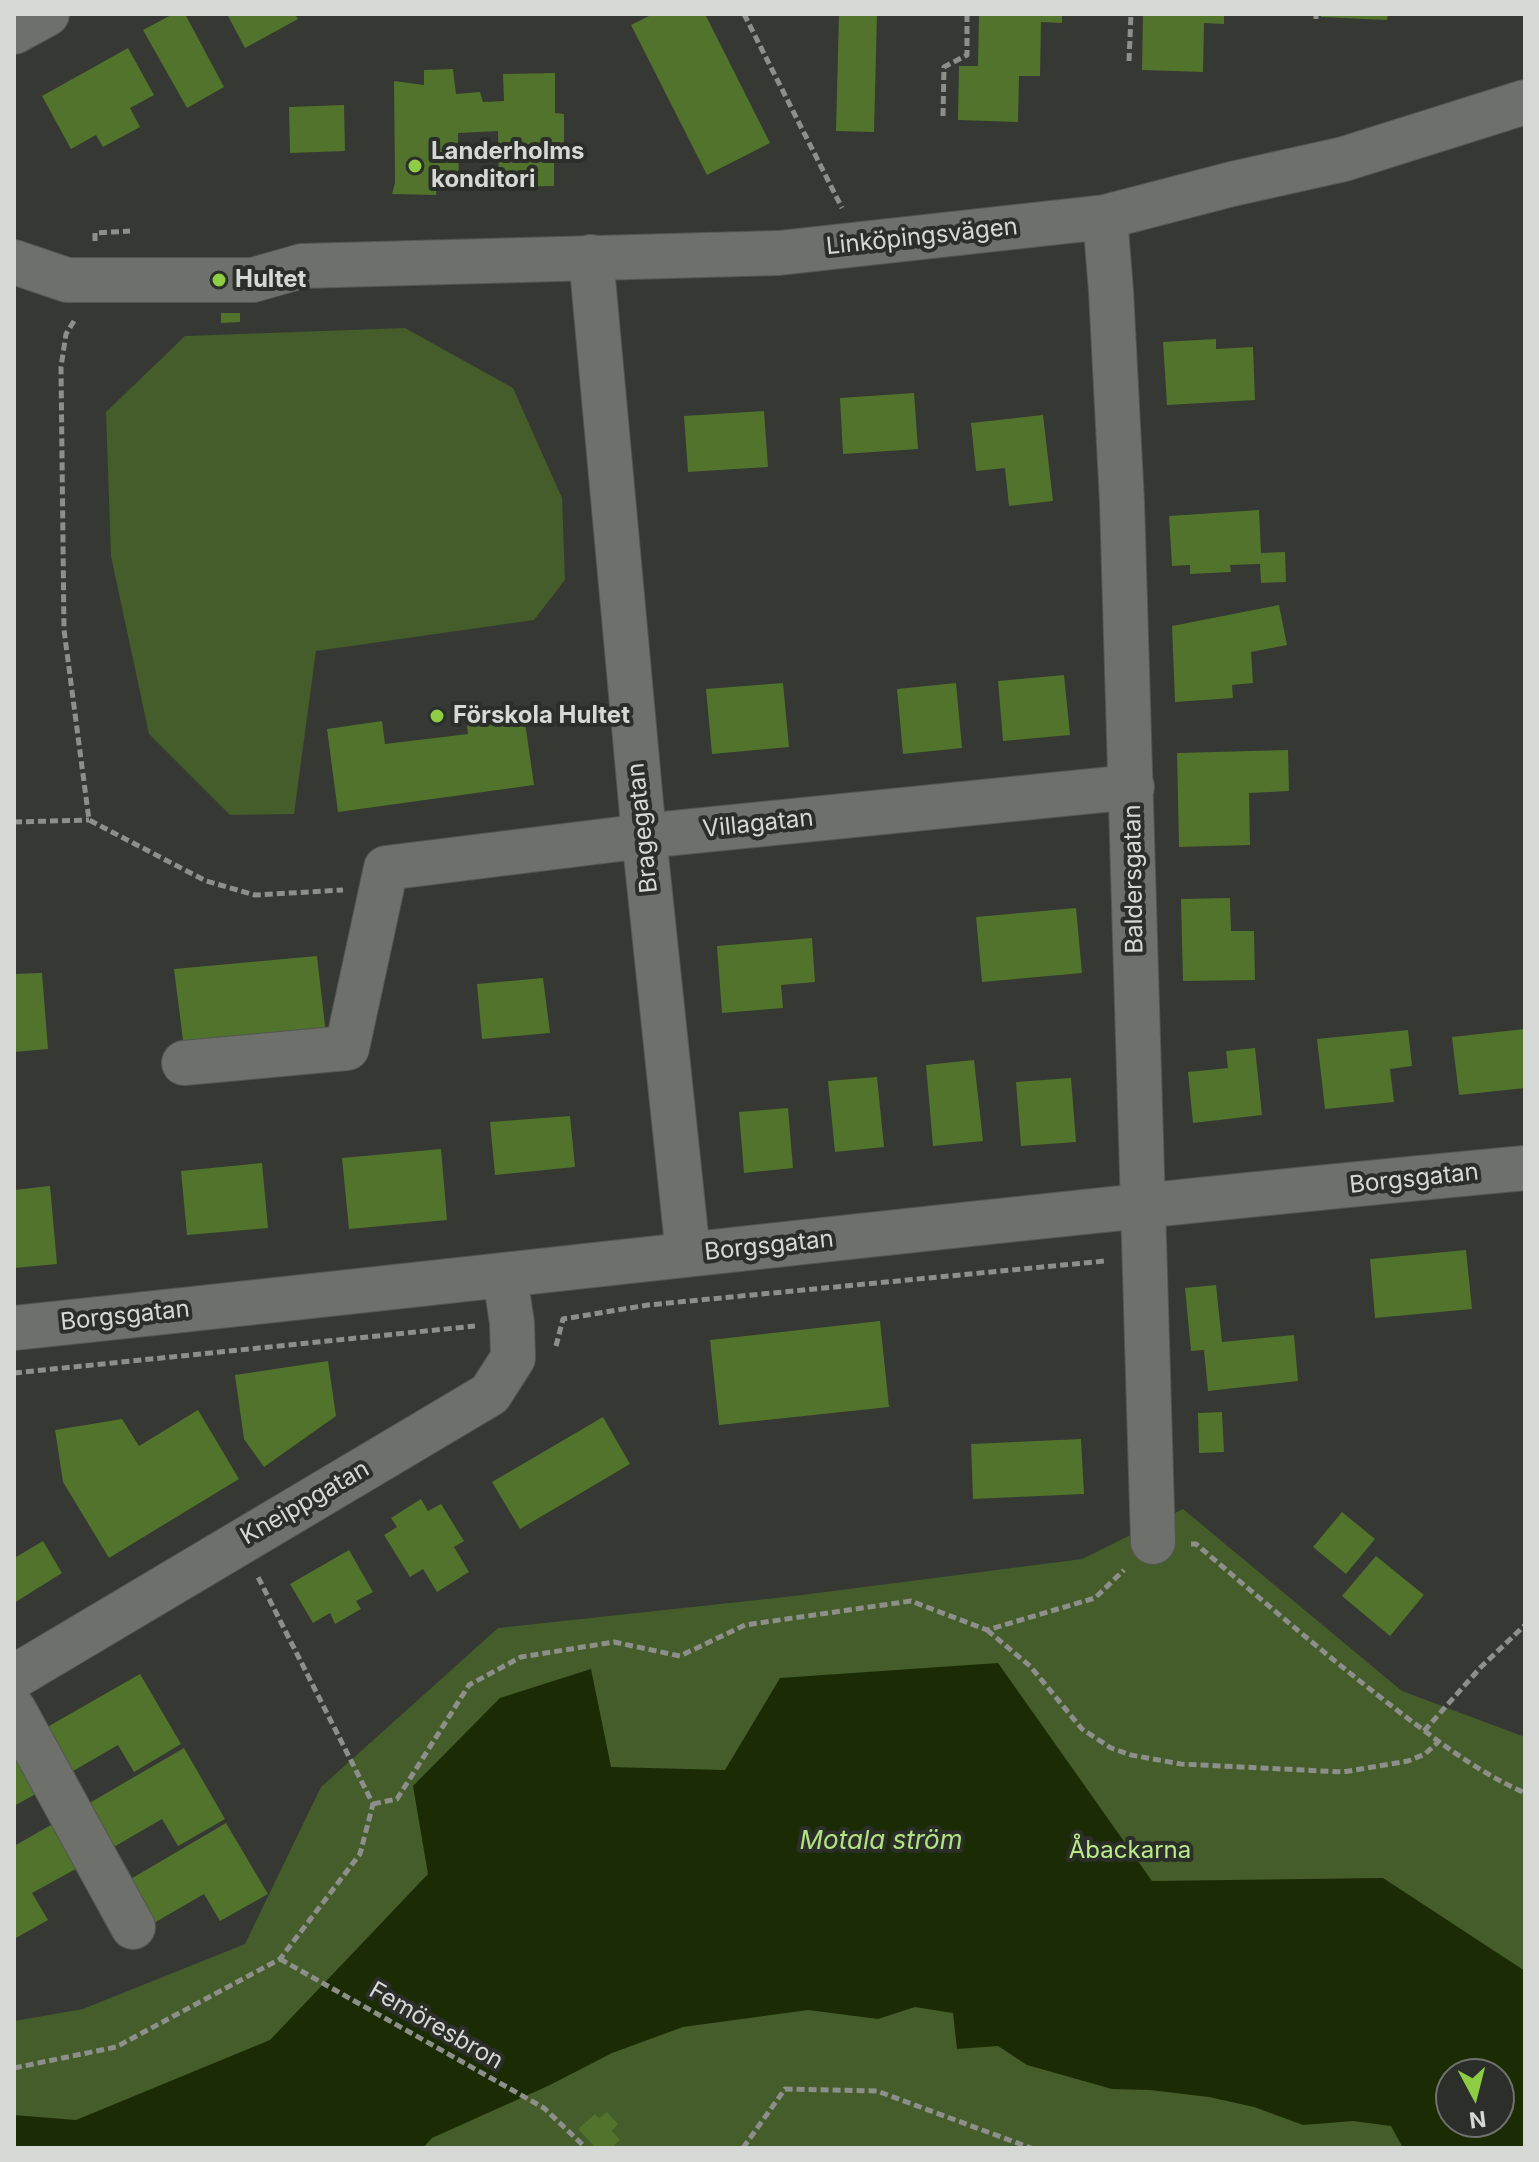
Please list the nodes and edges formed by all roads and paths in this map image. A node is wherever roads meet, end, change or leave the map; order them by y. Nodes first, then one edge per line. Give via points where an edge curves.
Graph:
1 (47, 14) edge
2 (744, 14) edge
3 (967, 14) edge
4 (1131, 14) edge
5 (14, 32) edge
6 (1129, 61) dead end
7 (1525, 102) edge
8 (943, 116) dead end
9 (1105, 217) junction
10 (848, 245) junction
11 (591, 257) junction
12 (14, 261) edge
13 (80, 312) dead end
14 (1132, 787) junction
15 (89, 820) junction
16 (14, 822) edge
17 (644, 836) junction
18 (386, 868) junction
19 (184, 1063) dead end
20 (1525, 1168) edge
21 (1141, 1208) junction
22 (688, 1254) junction
23 (1142, 1257) junction
24 (505, 1277) junction
25 (563, 1319) junction
26 (512, 1323) junction
27 (14, 1328) edge
28 (555, 1349) dead end
29 (14, 1373) edge
30 (1153, 1542) junction
31 (236, 1543) junction
32 (1525, 1625) edge
33 (987, 1630) junction
34 (14, 1677) edge
35 (14, 1710) edge
36 (1424, 1731) junction
37 (1438, 1742) junction
38 (1525, 1793) edge
39 (373, 1804) junction
40 (133, 1927) dead end
41 (280, 1959) junction
42 (14, 2068) edge
43 (586, 2148) edge
44 (743, 2148) edge
45 (1031, 2148) edge

1 - 5 street
2 - 10 path via 841,203
3 - 8 path via 967,55 944,67
4 - 6 path
7 - 9 street, Linköpingsvägen via 1344,159
9 - 10 street, Linköpingsvägen
9 - 14 street, Baldersgatan
10 - 11 street, Linköpingsvägen via 779,253
11 - 12 street, Linköpingsvägen via 302,266 238,250 67,252
11 - 17 street, Bragegatan
13 - 15 path via 66,334 61,367 64,630
14 - 17 street, Villagatan
14 - 21 street, Baldersgatan
15 - 16 path
15 - 18 path via 206,881 255,895 348,890
17 - 18 street, Villagatan
17 - 22 street, Bragegatan
18 - 19 street via 347,1048
20 - 21 street, Borgsgatan
21 - 22 street, Borgsgatan
21 - 23 street, Baldersgatan
22 - 24 street, Borgsgatan
23 - 25 path via 648,1305
23 - 30 street, Baldersgatan
24 - 26 street, Kneippgatan
24 - 27 street, Borgsgatan
25 - 26 path
25 - 28 path
26 - 29 path
26 - 31 street, Kneippgatan via 513,1358 490,1394
30 - 33 path via 1095,1598
30 - 36 path via 1196,1544 1375,1696
31 - 34 street, Kneippgatan
31 - 39 path
32 - 36 path
33 - 37 path via 1030,1666 1082,1729 1131,1755 1181,1764 1343,1772 1408,1761
33 - 39 path via 911,1601 745,1625 680,1656 614,1642 521,1657 469,1685 397,1799
35 - 40 street
36 - 37 path
37 - 38 path
39 - 41 path via 360,1854
41 - 42 path via 116,2047
41 - 43 path, Femöresbron via 544,2108
44 - 45 path via 785,2089 877,2091

